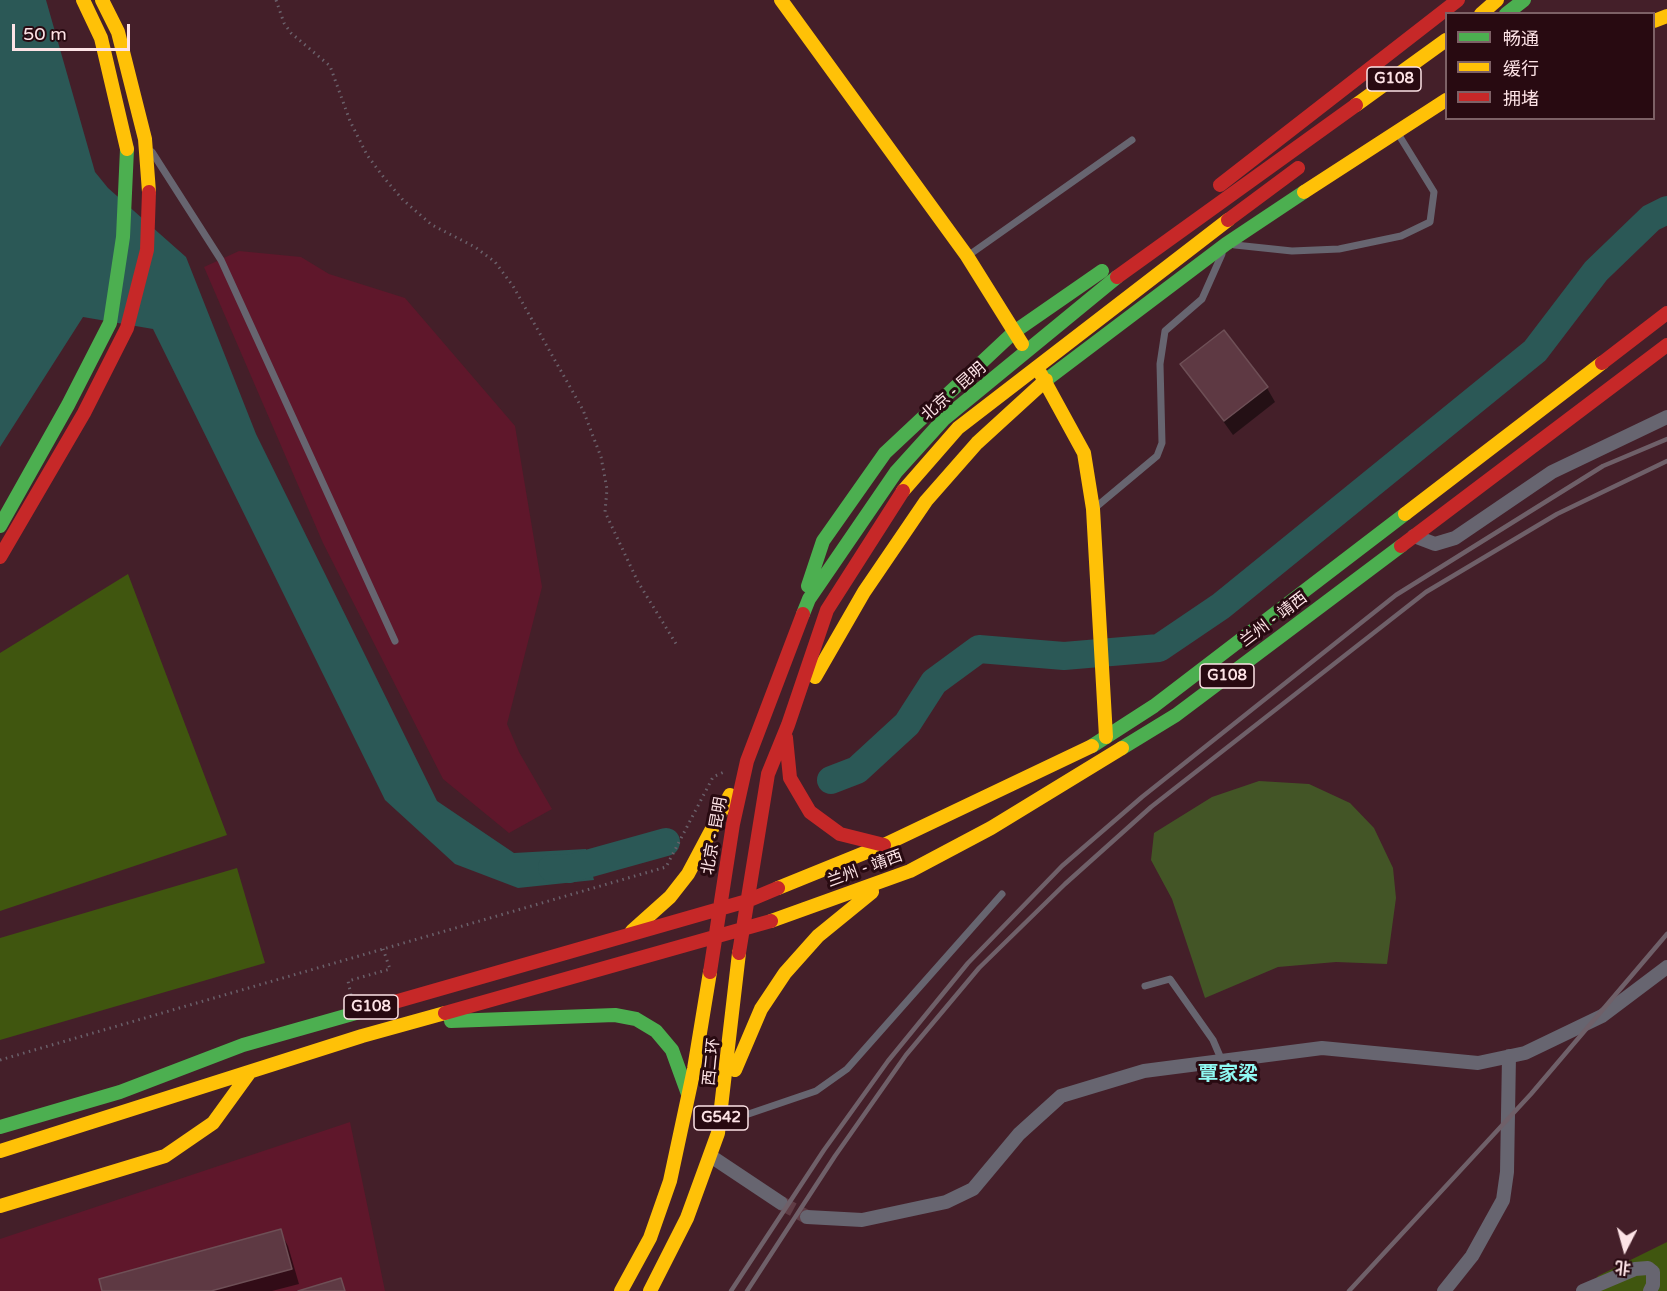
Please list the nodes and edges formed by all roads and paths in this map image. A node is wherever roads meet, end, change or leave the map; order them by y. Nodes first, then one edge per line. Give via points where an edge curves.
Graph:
1 (83, 0) edge
2 (102, 0) edge
3 (276, 0) edge
4 (781, 0) edge
5 (1458, 0) edge
6 (1497, 0) edge
7 (1524, 0) edge
8 (1483, 12) edge
9 (1509, 12) edge
10 (1445, 41) edge
11 (1445, 101) edge
12 (1396, 130) junction
13 (145, 139) junction
14 (1132, 140) dead end
15 (127, 141) junction
16 (1312, 157) dead end
17 (1226, 244) junction
18 (967, 256) junction
19 (1667, 314) edge
20 (1014, 332) junction
21 (1667, 345) edge
22 (1046, 380) junction
23 (1667, 417) edge
24 (1093, 509) junction
25 (0, 525) edge
26 (1414, 536) junction
27 (0, 557) edge
28 (395, 641) dead end
29 (678, 647) dead end
30 (767, 705) junction
31 (788, 725) junction
32 (1106, 737) junction
33 (747, 761) junction
34 (884, 845) junction
35 (910, 871) junction
36 (1002, 894) dead end
37 (747, 901) junction
38 (719, 908) junction
39 (742, 931) junction
40 (627, 936) junction
41 (715, 938) junction
42 (383, 949) junction
43 (1667, 967) edge
44 (1145, 986) dead end
45 (355, 1011) junction
46 (412, 1022) junction
47 (1509, 1056) junction
48 (0, 1060) edge
49 (1222, 1061) junction
50 (250, 1072) junction
51 (724, 1095) junction
52 (688, 1096) junction
53 (720, 1124) junction
54 (0, 1127) edge
55 (0, 1150) edge
56 (712, 1157) junction
57 (781, 1203) tunnel mouth
58 (0, 1206) edge
59 (807, 1217) tunnel mouth
60 (1667, 1278) edge
61 (1651, 1288) edge
62 (621, 1291) edge
63 (650, 1291) edge
64 (1444, 1291) edge
65 (1583, 1291) edge

1 - 15 main road via 101,39
2 - 13 main road via 118,32
3 - 29 path via 291,33 330,66 366,155 385,179 432,225 495,262 513,286 583,410 601,457 607,489 605,512 638,582
4 - 18 main road
5 - 20 main road via 1175,220
6 - 8 main road
7 - 9 main road
10 - 30 main road, 北京 - 昆明 / G108 via 1111,281 944,419 896,472 809,599
11 - 12 main road
12 - 17 main road
12 - 17 lane via 1434,192 1430,222 1401,236 1339,249 1292,251
13 - 15 lane
13 - 27 main road via 149,186 147,250 127,328 78,423
13 - 28 lane via 221,260
14 - 18 lane
15 - 25 main road via 123,237 110,322
16 - 31 main road, 北京 - 昆明 via 958,428 908,484 827,610
17 - 22 main road
17 - 24 lane via 1202,299 1165,331 1160,364 1162,443 1156,456
18 - 20 main road
19 - 32 main road, 兰州 - 靖西 / G108 via 1154,706
20 - 22 main road
20 - 30 main road via 885,453 823,541
21 - 26 main road, 兰州 - 靖西 / G108
22 - 24 main road via 1084,453
22 - 31 main road via 977,443 926,501 864,592
23 - 26 street via 1552,472 1455,538 1435,544
24 - 32 main road
26 - 35 main road, 兰州 - 靖西 / G108 via 1176,715 991,828
30 - 33 main road, 北京 - 昆明 / G108
31 - 34 main road via 786,752 790,778 810,812 840,834
31 - 37 main road, 北京 - 昆明 via 768,774
32 - 34 main road, 兰州 - 靖西 / G108
33 - 38 main road, 北京 - 昆明 / G108
33 - 40 main road via 688,874 670,897
33 - 42 path via 713,777 666,867
34 - 37 main road, 兰州 - 靖西 / G108
35 - 39 main road, 兰州 - 靖西 / G108
35 - 51 main road via 861,899 799,956 761,1009
36 - 53 lane via 847,1069 816,1091
37 - 38 main road, G108
37 - 39 main road, 西二环
38 - 40 main road, G108
38 - 41 main road, 北京 - 昆明 / G108
39 - 41 main road, G108
39 - 51 main road, 西二环 / G542
40 - 45 main road, G108
41 - 46 main road, G108
41 - 52 main road, 西二环 / G542
42 - 45 path via 390,969 348,981
42 - 48 path
43 - 47 street via 1602,1016 1525,1053
44 - 49 lane via 1170,979 1213,1040
45 - 54 main road, G108 via 243,1045 120,1092
46 - 50 main road, G108
46 - 52 main road via 615,1015 636,1019 656,1031 672,1050
47 - 49 street via 1478,1063 1322,1048
47 - 64 street via 1503,1200 1472,1256
49 - 59 street via 1144,1071 1061,1096 1019,1134 973,1189 946,1202 862,1220
50 - 55 main road, G108
50 - 58 main road via 213,1123 165,1156
51 - 53 main road, 西二环 / G542
52 - 62 main road, 西二环 / G542 via 670,1181 650,1238
53 - 56 main road, 西二环 / G542
56 - 57 street
56 - 63 main road, 西二环 / G542
60 - 61 street
61 - 65 street via 1653,1272 1648,1268 1635,1269

